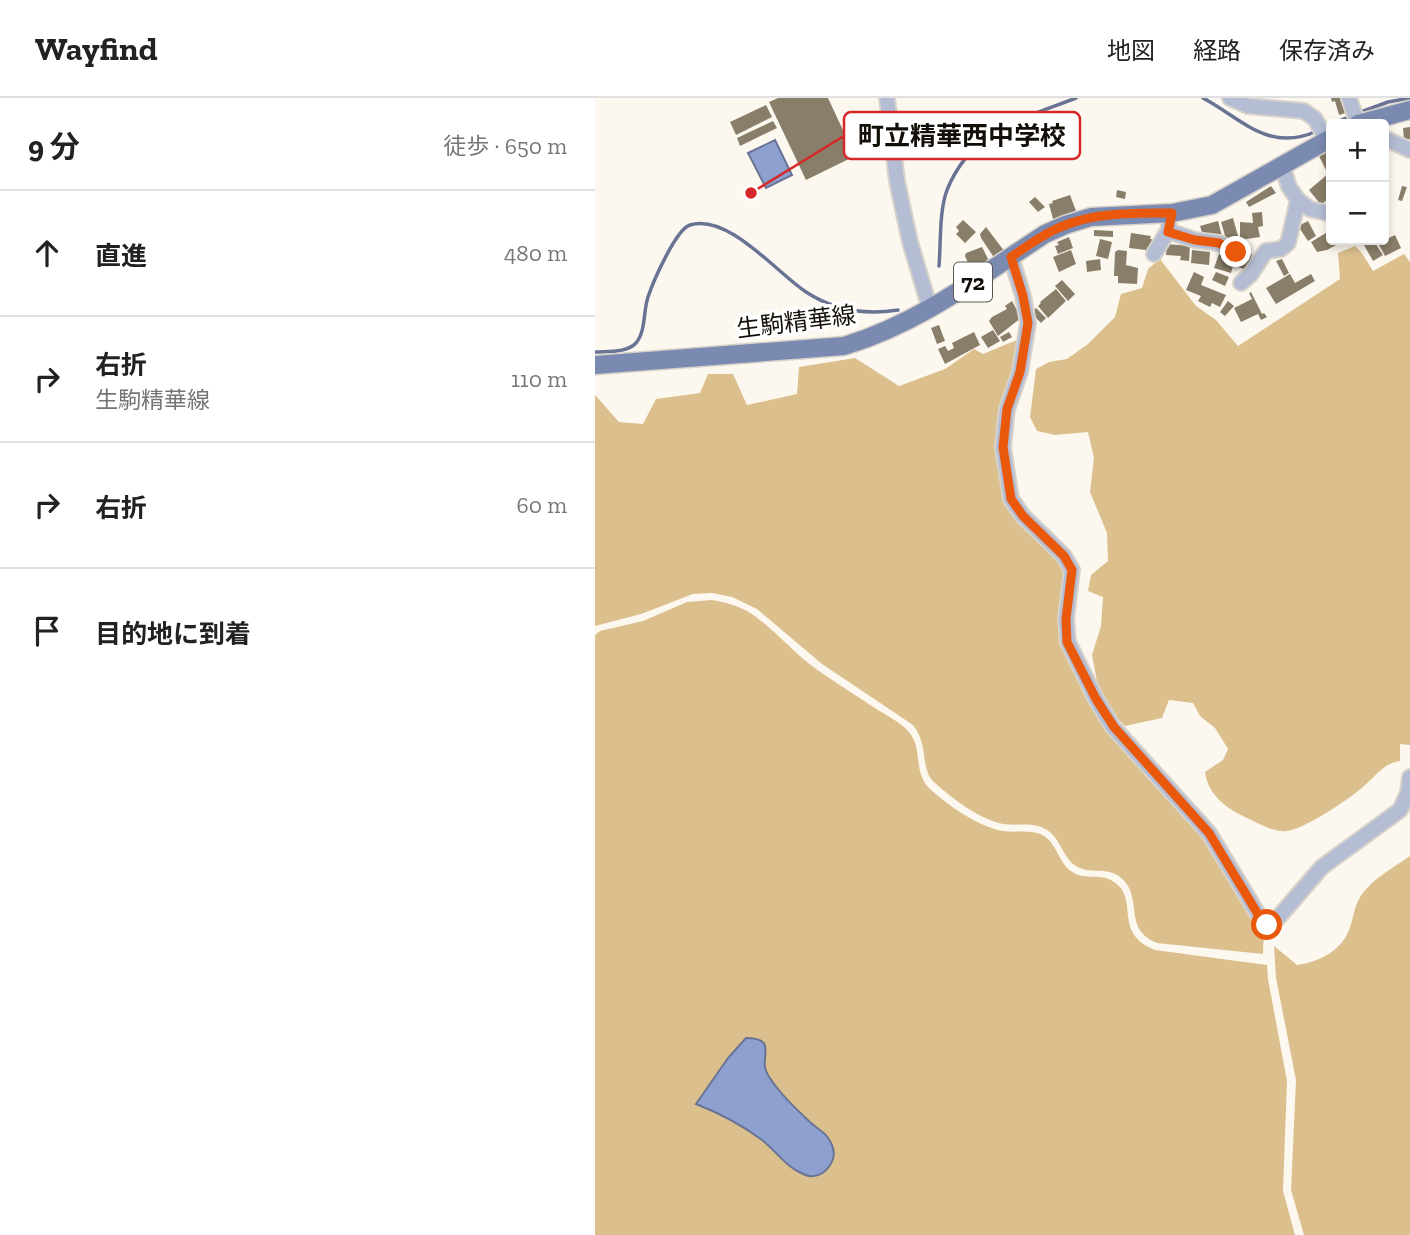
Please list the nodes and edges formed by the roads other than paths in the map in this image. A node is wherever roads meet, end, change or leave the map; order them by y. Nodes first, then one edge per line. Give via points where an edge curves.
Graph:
1 (887, 98) edge
2 (1230, 98) edge
3 (1349, 98) edge
4 (1410, 110) edge
5 (1360, 119) edge
6 (1379, 119) edge
7 (1326, 135) edge
8 (1389, 140) edge
9 (1326, 141) edge
10 (1410, 150) edge
11 (1282, 165) junction
12 (1298, 200) junction
13 (1172, 213) junction
14 (1326, 213) edge
15 (1168, 232) junction
16 (1236, 252) dead end
17 (1154, 254) dead end
18 (1011, 257) junction
19 (1241, 283) dead end
20 (930, 309) junction
21 (595, 365) edge
22 (1410, 777) edge

1 - 20 street via 897,181
2 - 7 street via 1248,106 1304,111
3 - 5 street
4 - 6 main road
8 - 10 street
9 - 11 main road, 生駒精華線 / 72
11 - 12 street
11 - 13 main road, 生駒精華線 / 72 via 1212,205
12 - 14 street
12 - 19 street via 1288,243 1282,249 1266,251
13 - 15 street
13 - 18 main road, 生駒精華線 / 72 via 1091,217 1045,234
15 - 16 street via 1219,243
15 - 17 street
18 - 20 main road, 生駒精華線 / 72
18 - 22 street via 1028,323 1020,372 1007,409 1003,447 1011,499 1072,570 1067,642 1096,699 1114,727 1209,833 1267,925 1322,867 1400,810
20 - 21 main road, 生駒精華線 / 72 via 901,326 844,346

